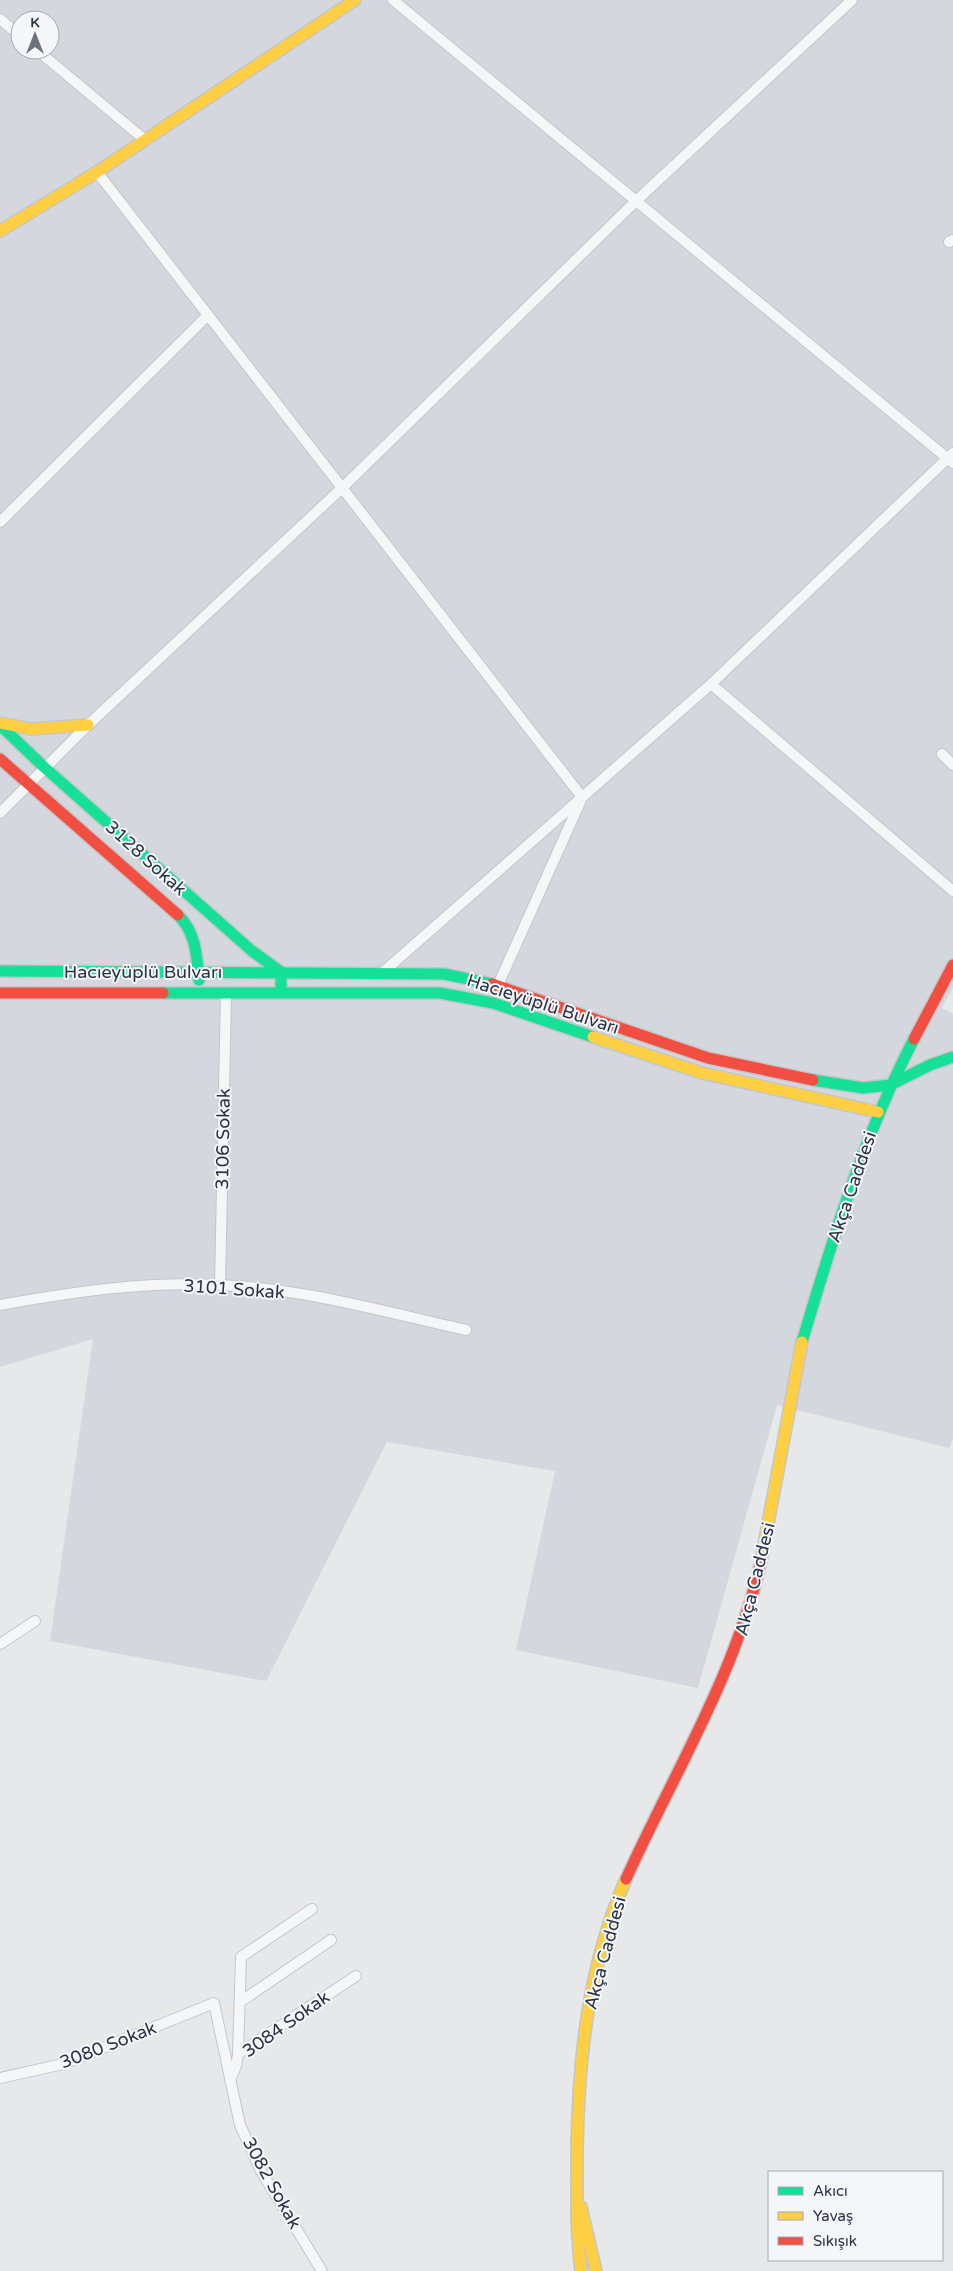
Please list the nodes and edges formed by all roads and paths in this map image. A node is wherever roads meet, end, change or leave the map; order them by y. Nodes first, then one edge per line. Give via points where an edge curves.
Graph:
1 (354, 0) edge
2 (393, 0) edge
3 (852, 0) edge
4 (0, 19) edge
5 (10, 28) edge
6 (49, 60) edge
7 (145, 140) junction
8 (97, 172) junction
9 (637, 200) junction
10 (0, 230) edge
11 (208, 315) junction
12 (951, 458) edge
13 (342, 488) junction
14 (0, 522) edge
15 (712, 684) junction
16 (0, 724) edge
17 (88, 725) junction
18 (942, 754) dead end
19 (0, 759) edge
20 (953, 764) edge
21 (44, 767) junction
22 (28, 784) junction
23 (582, 797) junction
24 (0, 813) edge
25 (953, 891) edge
26 (953, 966) edge
27 (0, 971) edge
28 (198, 972) junction
29 (281, 972) junction
30 (382, 973) junction
31 (498, 985) junction
32 (199, 992) junction
33 (226, 992) junction
34 (0, 993) edge
35 (281, 993) junction
36 (953, 1057) edge
37 (708, 1058) junction
38 (702, 1073) junction
39 (890, 1085) junction
40 (878, 1112) junction
41 (220, 1285) junction
42 (0, 1305) edge
43 (466, 1330) dead end
44 (35, 1621) dead end
45 (0, 1644) edge
46 (312, 1909) dead end
47 (331, 1940) dead end
48 (356, 1976) dead end
49 (240, 2002) junction
50 (214, 2003) joint
51 (238, 2054) junction
52 (0, 2078) edge
53 (230, 2081) junction
54 (578, 2194) junction
55 (578, 2257) junction
56 (322, 2271) edge
57 (574, 2271) edge
58 (581, 2271) edge
59 (596, 2271) edge

1 - 7 street
2 - 9 street
3 - 9 street
4 - 5 street
6 - 7 street
7 - 8 street
8 - 10 street
8 - 11 street
9 - 12 street
9 - 13 street
11 - 13 street
11 - 14 street
12 - 15 street
13 - 17 street
13 - 23 street
15 - 23 street
15 - 25 street
16 - 17 street via 17,727
16 - 21 street, 3128 Sokak
17 - 21 street
18 - 20 street
19 - 22 street, 3128 Sokak
21 - 22 street
21 - 29 street, 3128 Sokak via 252,951
22 - 24 street
22 - 28 street, 3128 Sokak via 185,922 192,933
23 - 30 street
23 - 31 street
26 - 39 street, Akça Caddesi
27 - 28 street, Hacıeyüplü Bulvarı
28 - 29 street, Hacıeyüplü Bulvarı
28 - 32 street, 3128 Sokak
29 - 30 street, Hacıeyüplü Bulvarı
29 - 35 street
30 - 31 street, Hacıeyüplü Bulvarı via 444,974
31 - 37 street, Hacıeyüplü Bulvarı
32 - 33 street, Hacıeyüplü Bulvarı
32 - 34 street, Hacıeyüplü Bulvarı
33 - 35 street, Hacıeyüplü Bulvarı
33 - 41 street, 3106 Sokak
35 - 38 street, Hacıeyüplü Bulvarı via 460,995 493,1003
36 - 39 street, Hacıeyüplü Bulvarı
37 - 38 street
37 - 39 street, Hacıeyüplü Bulvarı via 840,1085 863,1088
38 - 40 street, Hacıeyüplü Bulvarı
39 - 40 street, Akça Caddesi
40 - 54 street, Akça Caddesi via 837,1224 799,1352 754,1595 736,1649 634,1862 603,1944 591,1993 582,2056 576,2133
41 - 42 street, 3101 Sokak via 123,1287
41 - 43 street, 3101 Sokak via 340,1301
44 - 45 street
46 - 49 street via 241,1957
47 - 49 street
48 - 51 street, 3084 Sokak
49 - 51 street
50 - 52 street, 3080 Sokak via 63,2064
50 - 53 street, 3082 Sokak
51 - 53 street, 3084 Sokak
53 - 56 street, 3082 Sokak via 240,2126 261,2171
54 - 55 street, Akça Caddesi
54 - 59 street, Akça Caddesi
55 - 57 street
55 - 58 street, Akça Caddesi

